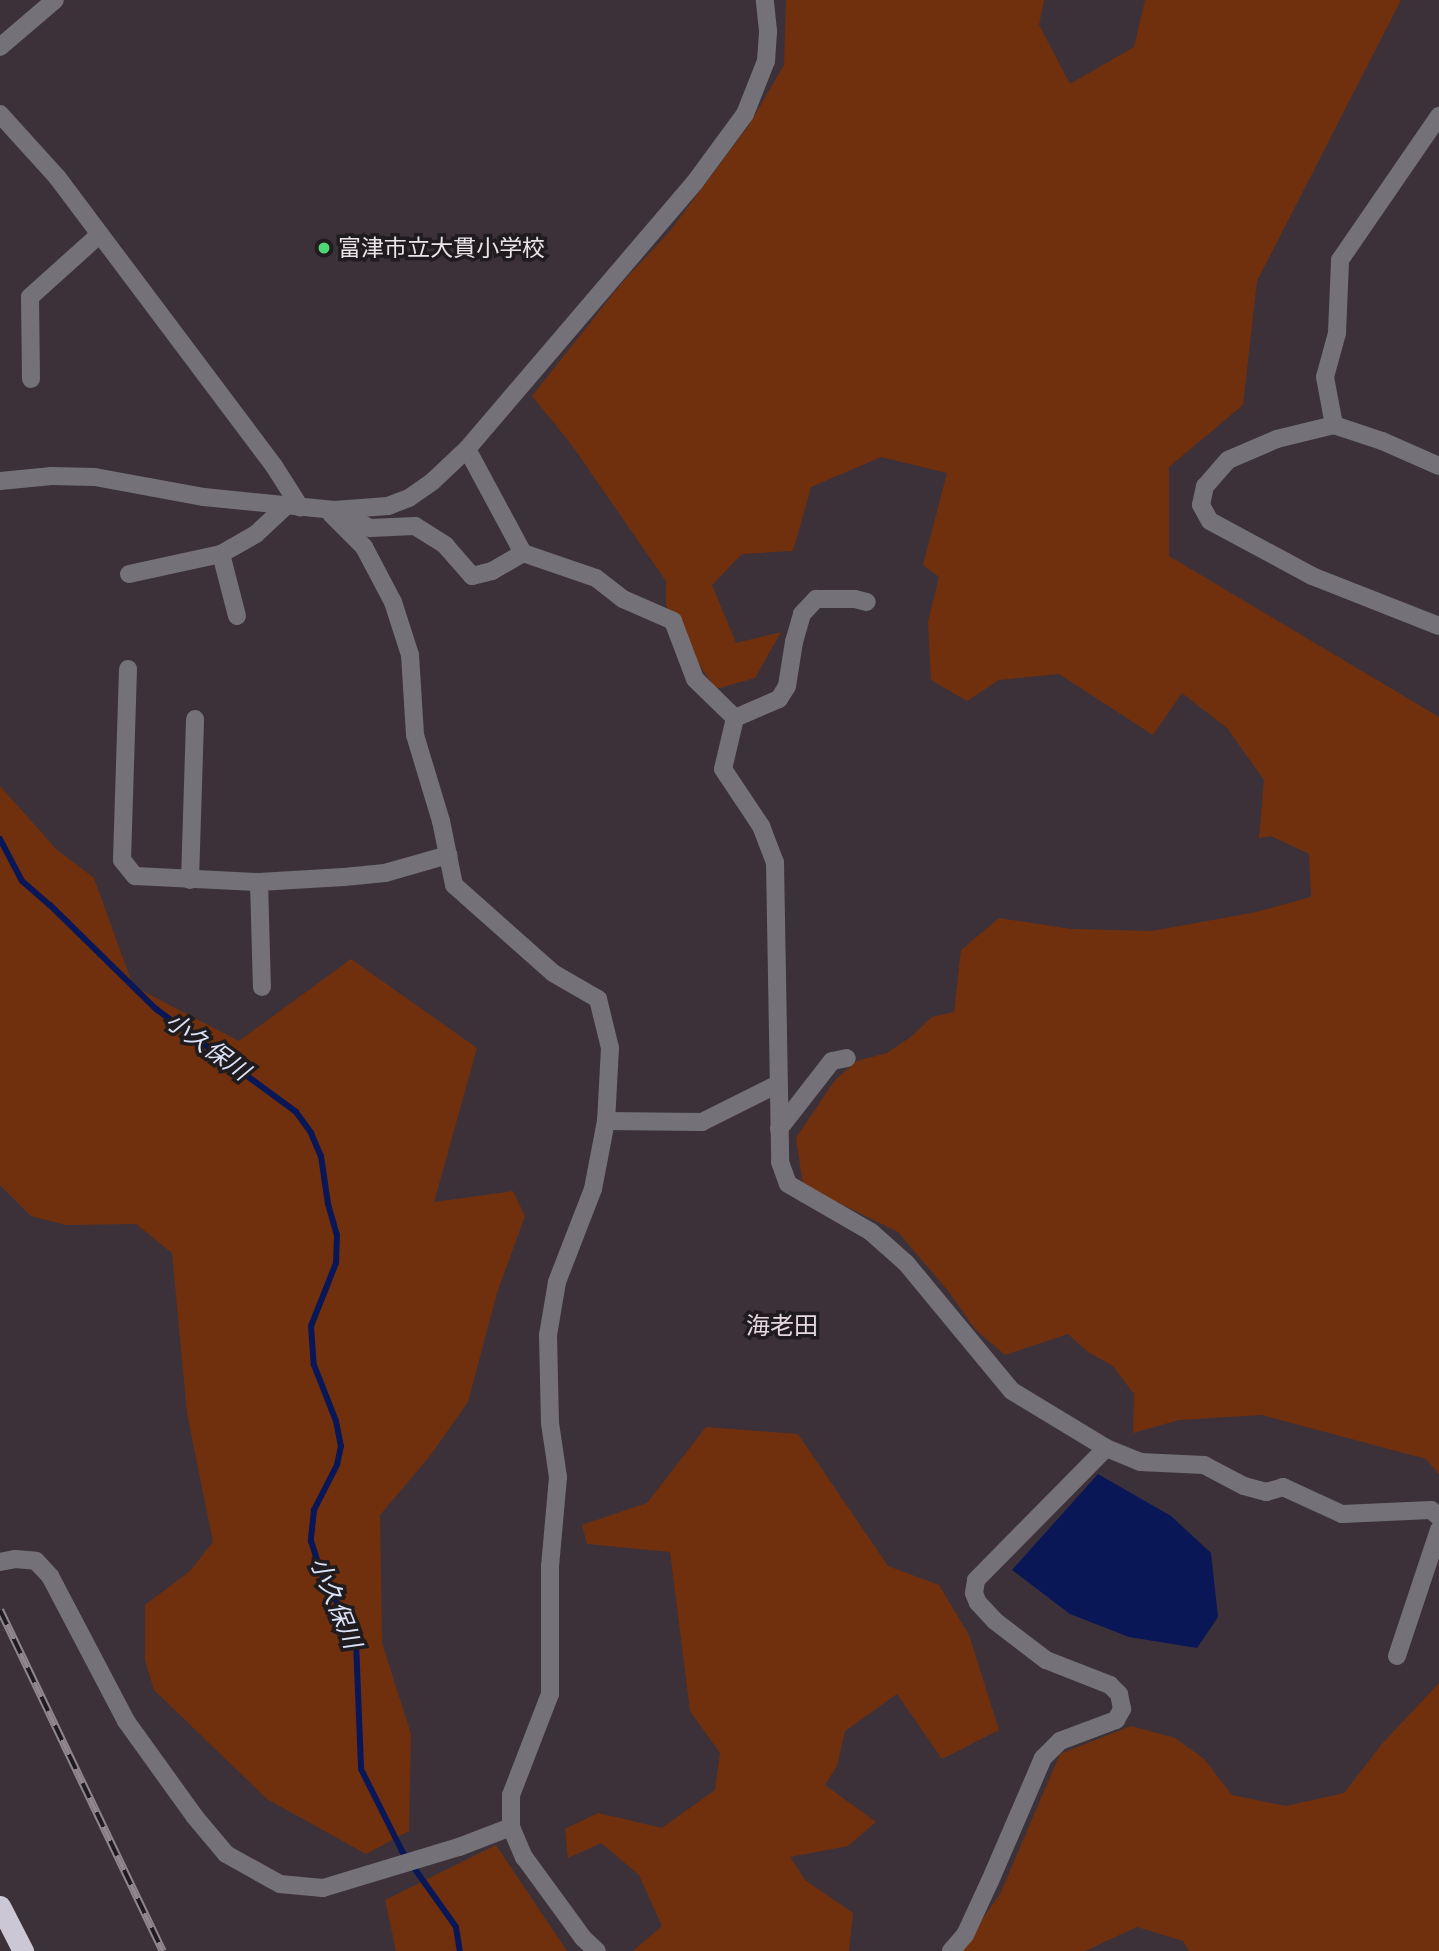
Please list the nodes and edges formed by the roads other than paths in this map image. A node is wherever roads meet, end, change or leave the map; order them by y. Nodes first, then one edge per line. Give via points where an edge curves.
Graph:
1 (55, 0) edge
2 (765, 0) edge
3 (0, 47) edge
4 (0, 114) edge
5 (1439, 116) edge
6 (100, 234) junction
7 (31, 379) dead end
8 (1334, 425) junction
9 (467, 449) junction
10 (1439, 466) edge
11 (0, 481) edge
12 (293, 507) junction
13 (330, 510) junction
14 (523, 553) junction
15 (221, 554) junction
16 (129, 574) dead end
17 (867, 602) dead end
18 (237, 616) dead end
19 (1439, 625) edge
20 (128, 669) dead end
21 (735, 718) junction
22 (195, 719) dead end
23 (448, 855) junction
24 (190, 880) junction
25 (259, 882) junction
26 (262, 987) dead end
27 (847, 1058) dead end
28 (778, 1084) junction
29 (606, 1121) junction
30 (779, 1129) junction
31 (1106, 1448) junction
32 (1439, 1517) edge
33 (1439, 1530) edge
34 (0, 1562) edge
35 (1396, 1656) dead end
36 (511, 1826) junction
37 (0, 1906) edge
38 (23, 1951) edge
39 (597, 1951) edge
40 (951, 1951) edge

1 - 3 street
2 - 9 street via 766,61 746,114 695,182
4 - 6 street
5 - 8 street via 1340,260 1337,333 1325,377
6 - 7 street via 30,297
6 - 12 street via 274,467
8 - 10 street
8 - 19 street via 1277,439 1228,460 1205,486 1201,505 1210,521 1312,576
9 - 13 street via 409,498 388,506
9 - 14 street
11 - 12 street via 96,477 204,497
12 - 13 street
12 - 15 street
13 - 14 street via 370,528 415,526 445,545 472,576 492,571
13 - 23 street via 364,547 393,602 410,656 415,735
14 - 21 street via 596,578 623,599 673,621 695,680
15 - 16 street
15 - 18 street
17 - 21 street via 816,599 802,614 787,686 779,699
20 - 24 street via 122,860 135,877
21 - 28 street via 723,769 761,826 775,862
22 - 24 street
23 - 25 street via 385,873
23 - 29 street via 454,885 553,973 598,999 610,1048
24 - 25 street
25 - 26 street
27 - 30 street via 832,1061
28 - 29 street via 702,1122
28 - 30 street
29 - 36 street via 593,1189 557,1282 548,1335 550,1423 558,1477 550,1566 550,1694 511,1795
30 - 31 street via 780,1162 788,1184 871,1232 906,1263 1012,1391
31 - 32 street via 1140,1462 1204,1465 1266,1492 1283,1487 1342,1514 1431,1510
31 - 40 street via 976,1580 974,1593 995,1621 1046,1660 1110,1685 1119,1694 1122,1709 1116,1720 1060,1741 1044,1758 965,1935
33 - 35 street
34 - 36 street via 36,1561 50,1576 126,1721 226,1854 279,1884 323,1888
36 - 39 street via 524,1857
37 - 38 highway

